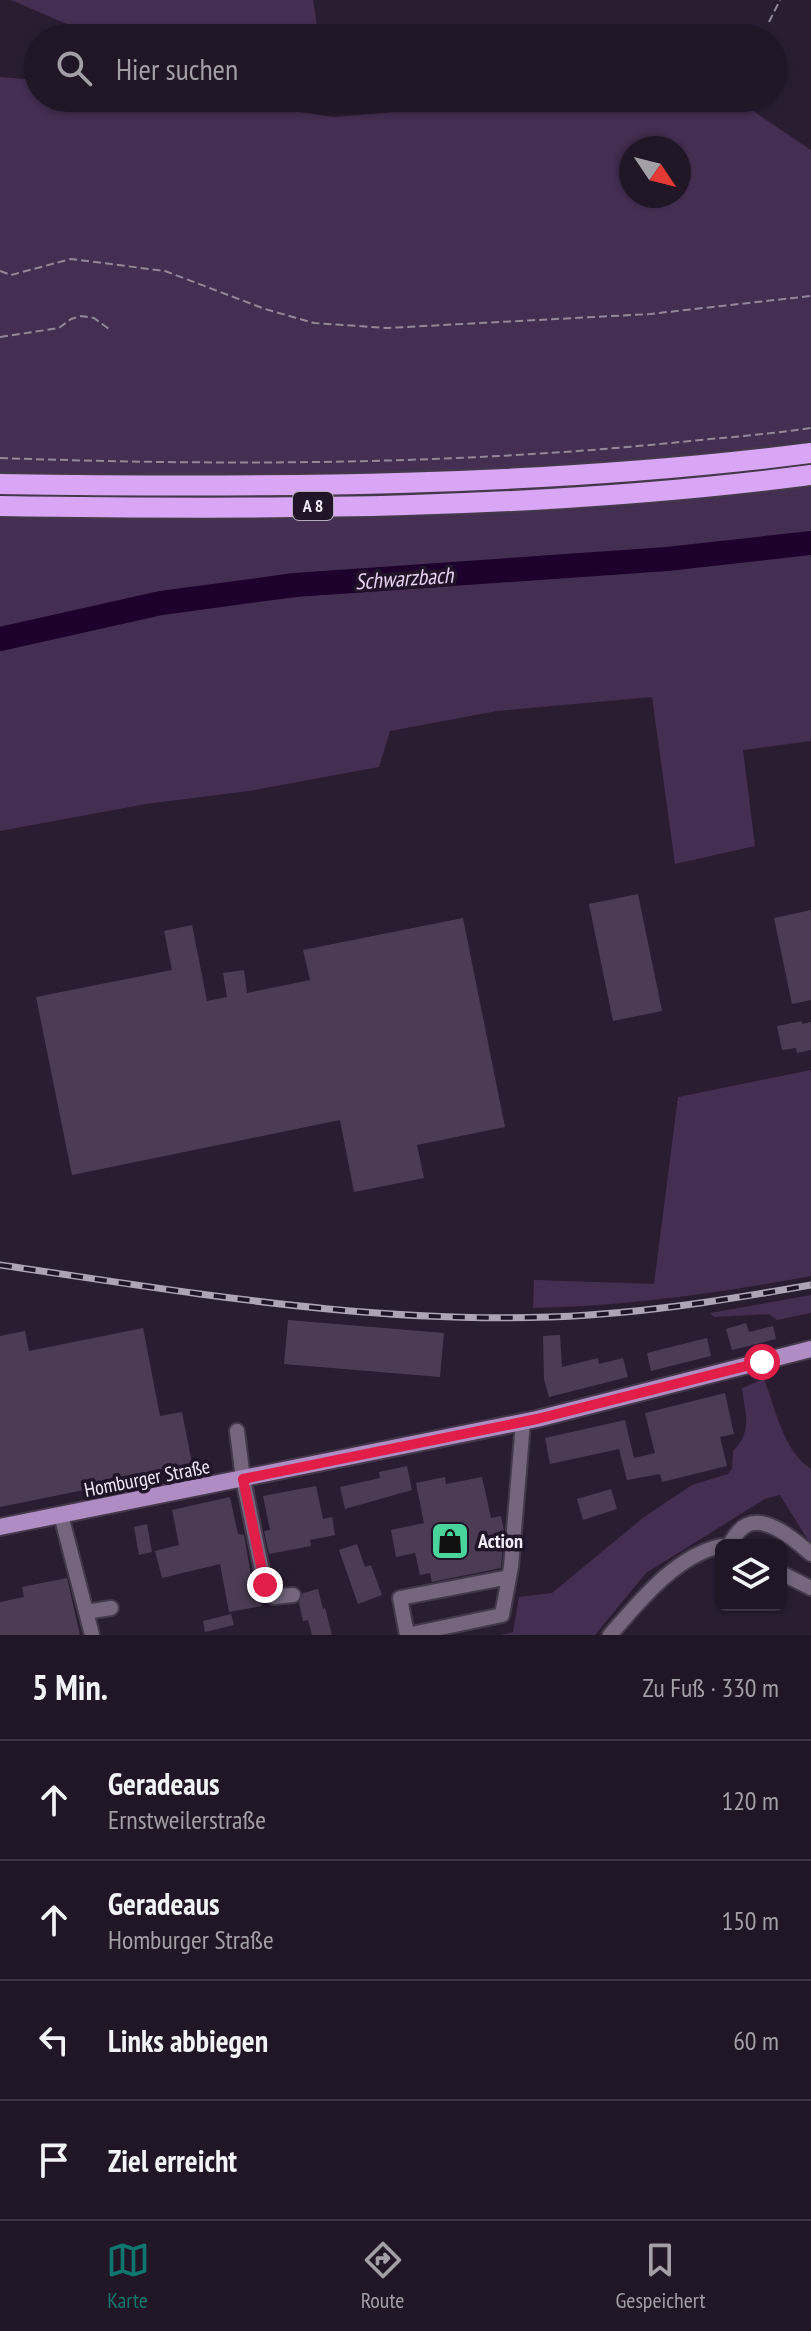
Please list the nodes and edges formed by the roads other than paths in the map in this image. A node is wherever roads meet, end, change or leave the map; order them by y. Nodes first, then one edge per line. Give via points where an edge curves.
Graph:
1 (811, 453) edge
2 (811, 475) edge
3 (0, 484) edge
4 (0, 506) edge
5 (811, 1349) edge
6 (530, 1420) junction
7 (237, 1431) dead end
8 (243, 1479) junction
9 (61, 1515) junction
10 (0, 1527) edge
11 (733, 1539) edge
12 (715, 1547) edge
13 (811, 1554) edge
14 (787, 1576) edge
15 (509, 1577) junction
16 (811, 1588) edge
17 (293, 1595) dead end
18 (111, 1608) dead end
19 (86, 1612) junction
20 (92, 1635) edge
21 (610, 1635) edge

1 - 3 highway, A 8 via 625,472 420,483
2 - 4 highway, A 8 via 625,493 422,504
5 - 6 main road, Homburger Straße
6 - 8 main road, Homburger Straße
6 - 15 lane
7 - 8 lane
8 - 9 main road, Homburger Straße
8 - 17 lane via 265,1585 274,1597
9 - 10 main road, Homburger Straße
9 - 19 lane
11 - 13 lane via 757,1523
12 - 21 lane via 664,1577
14 - 16 lane
15 - 15 lane via 502,1615 407,1635 400,1598
18 - 19 lane
19 - 20 lane

